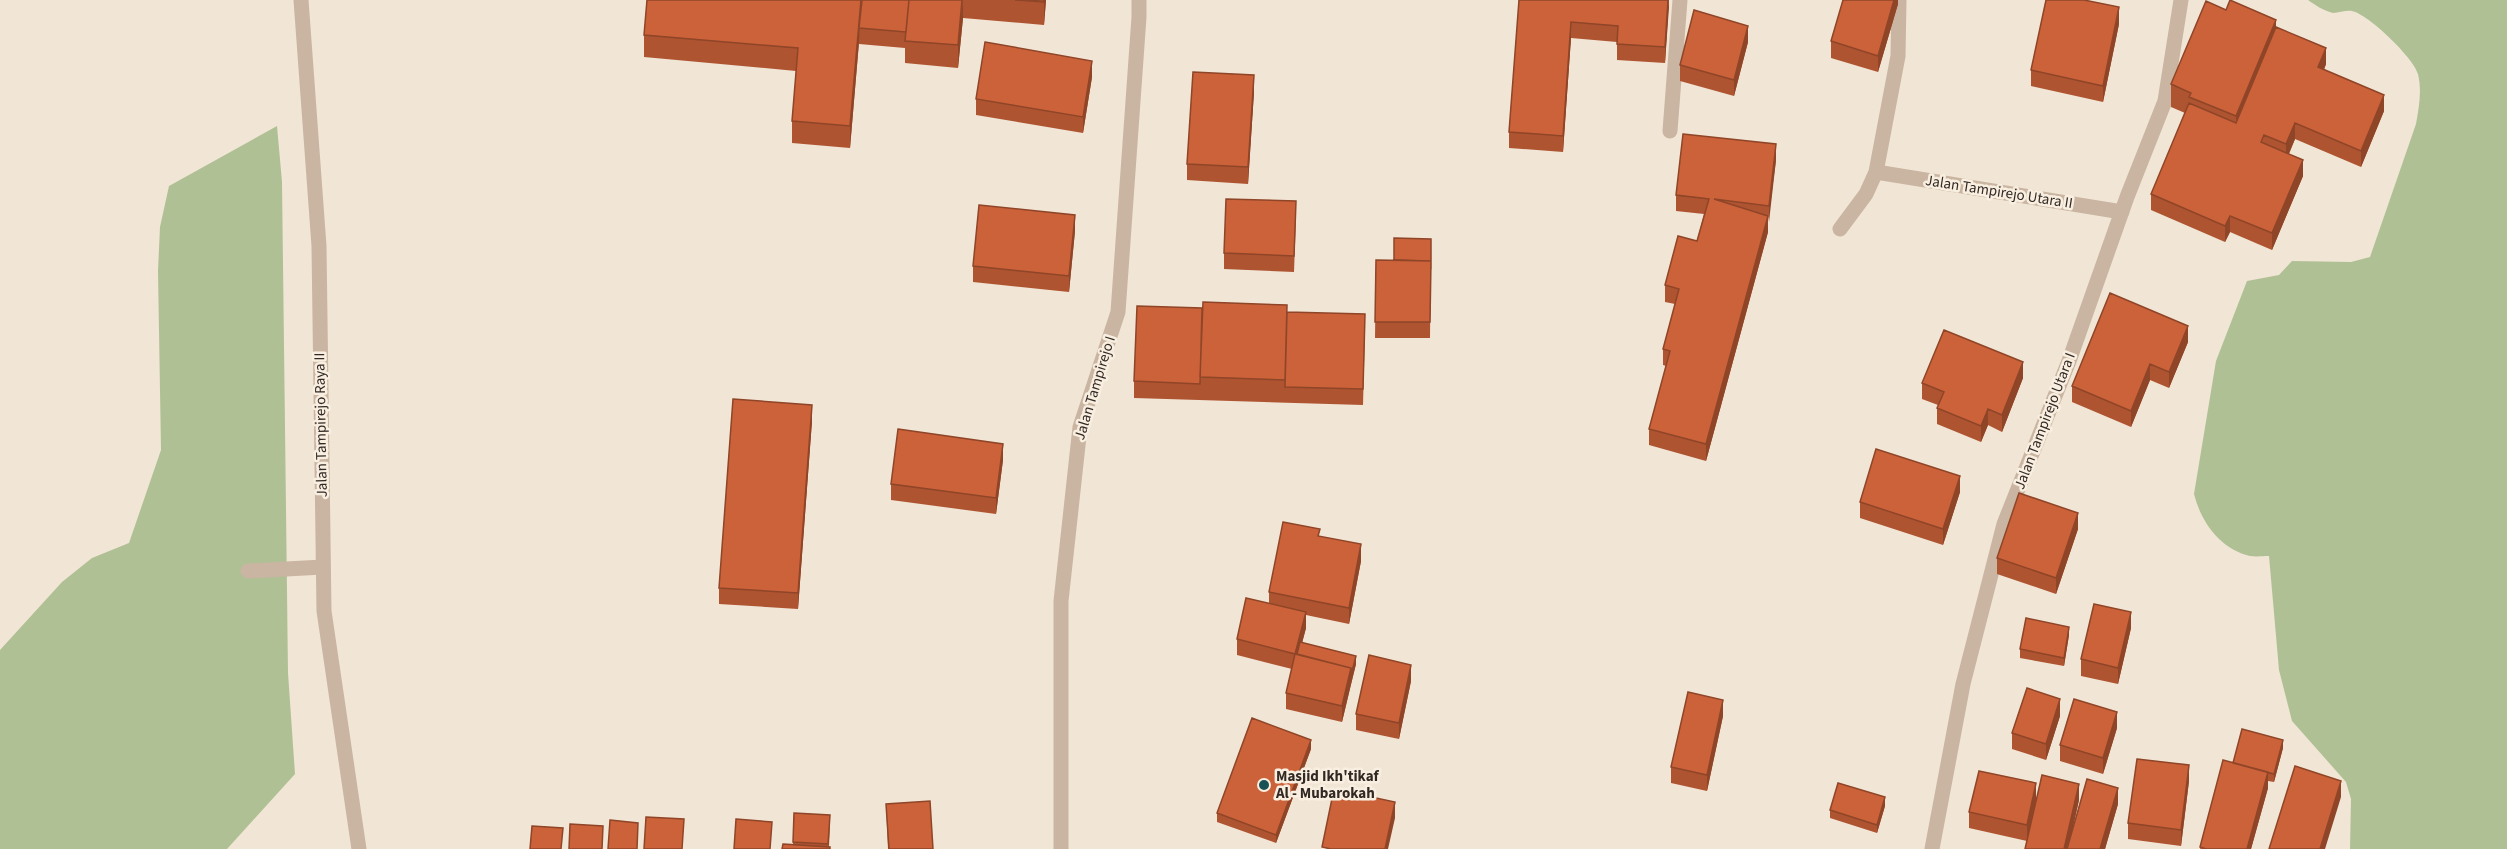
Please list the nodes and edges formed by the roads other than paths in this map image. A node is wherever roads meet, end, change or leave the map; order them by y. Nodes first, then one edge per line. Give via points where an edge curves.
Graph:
1 (301, 0) edge
2 (1139, 0) edge
3 (1680, 0) edge
4 (1899, 0) edge
5 (2181, 0) edge
6 (1670, 130) dead end
7 (1876, 172) junction
8 (2122, 212) junction
9 (1840, 229) dead end
10 (323, 567) junction
11 (248, 571) dead end
12 (359, 849) edge
13 (1061, 849) edge
14 (1932, 849) edge

1 - 10 street, Jalan Tampirejo Raya II via 319,246
2 - 13 street, Jalan Tampirejo I via 1118,312 1080,427 1062,589
3 - 6 street
4 - 7 street via 1898,56
5 - 8 street, Jalan Tampirejo Utara I via 2165,100
7 - 8 street, Jalan Tampirejo Utara II
7 - 9 street via 1866,194
8 - 14 street, Jalan Tampirejo Utara I via 2004,524 1963,684
10 - 11 street
10 - 12 street, Jalan Tampirejo Raya II via 324,611

